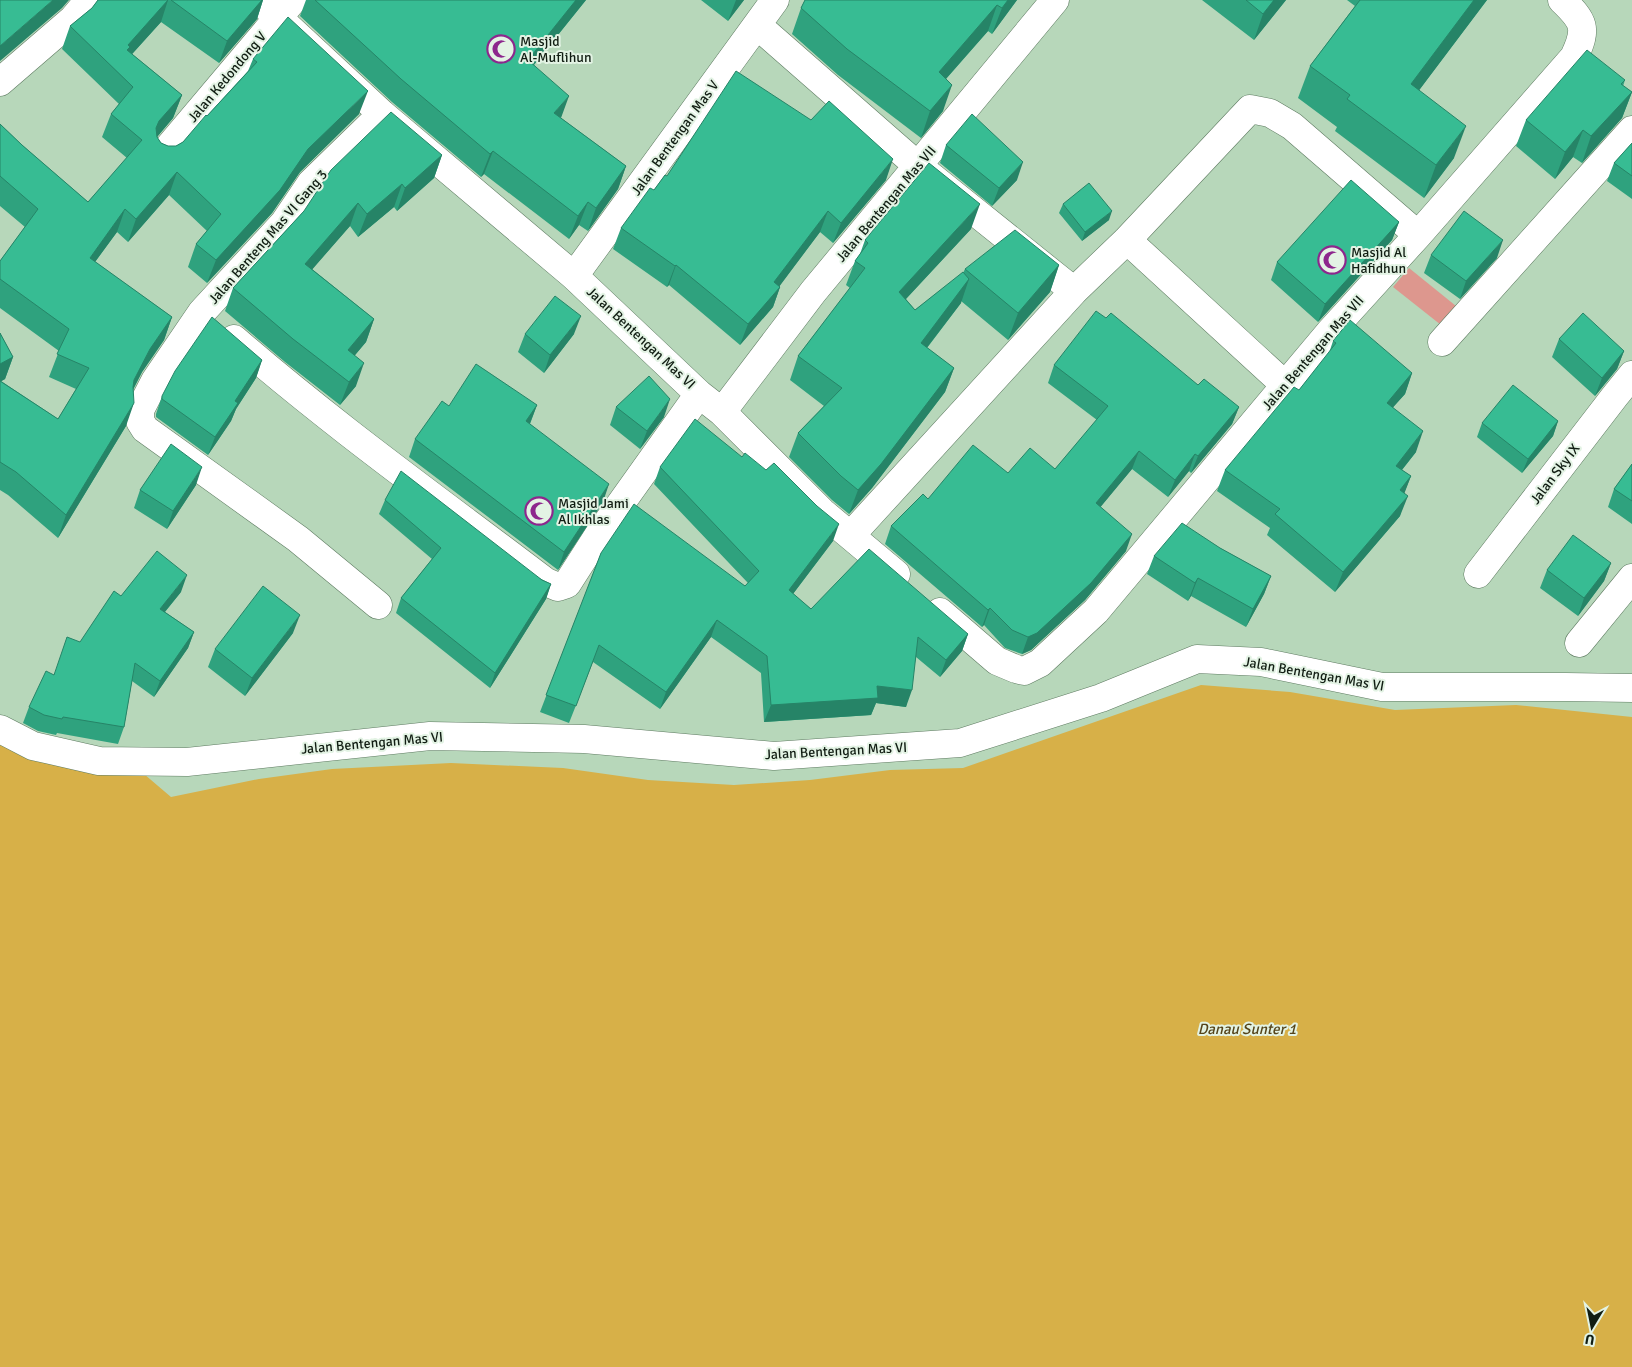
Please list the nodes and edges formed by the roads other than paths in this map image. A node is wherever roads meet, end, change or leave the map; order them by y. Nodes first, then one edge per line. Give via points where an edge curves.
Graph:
1 (89, 0) edge
2 (775, 0) edge
3 (1056, 0) edge
4 (1562, 0) edge
5 (277, 5) edge
6 (757, 25) junction
7 (0, 82) edge
8 (382, 114) junction
9 (1632, 130) edge
10 (163, 154) edge
11 (918, 166) junction
12 (1418, 235) junction
13 (1127, 240) junction
14 (574, 276) junction
15 (1074, 291) junction
16 (202, 312) junction
17 (1442, 342) dead end
18 (1632, 375) edge
19 (1285, 385) junction
20 (699, 394) junction
21 (1623, 404) edge
22 (722, 412) junction
23 (850, 535) junction
24 (1478, 574) dead end
25 (1632, 578) edge
26 (378, 605) dead end
27 (1579, 644) dead end
28 (1024, 671) joint
29 (1632, 688) edge
30 (0, 729) edge

1 - 7 street via 73,19
2 - 6 street, Jalan Bentengan Mas V
3 - 11 street, Jalan Bentengan Mas VII
4 - 12 street, Jalan Bentengan Mas VII via 1579,16 1582,30 1574,57
5 - 8 street, Jalan Bentengan Mas VI
5 - 10 street, Jalan Kedondong V
6 - 11 street
6 - 14 street, Jalan Bentengan Mas V
8 - 14 street, Jalan Bentengan Mas VI
8 - 16 street, Jalan Benteng Mas VI Gang 3 via 311,183 284,223
9 - 17 street
11 - 15 street
11 - 22 street, Jalan Bentengan Mas VII via 813,292
12 - 13 street via 1292,126 1270,113 1250,109
12 - 19 street, Jalan Bentengan Mas VII
13 - 15 street
13 - 19 street
14 - 20 street, Jalan Bentengan Mas VI
15 - 23 street
16 - 20 street via 274,374 546,582 558,587 567,584
16 - 26 street, Jalan Benteng Mas VI Gang 3 via 155,381 140,410 140,421 145,429 298,538
18 - 21 street, Jalan Sky IX
19 - 28 street, Jalan Bentengan Mas VII via 1096,611 1040,663
20 - 22 street, Jalan Bentengan Mas VI
21 - 24 street, Jalan Sky IX
22 - 23 street, Jalan Bentengan Mas VI via 822,512
23 - 28 street, Jalan Bentengan Mas VI via 997,661
25 - 27 street
29 - 30 street, Jalan Bentengan Mas VI via 1382,687 1261,662 1197,659 1101,698 960,743 774,756 584,739 430,736 187,762 99,761 33,746

